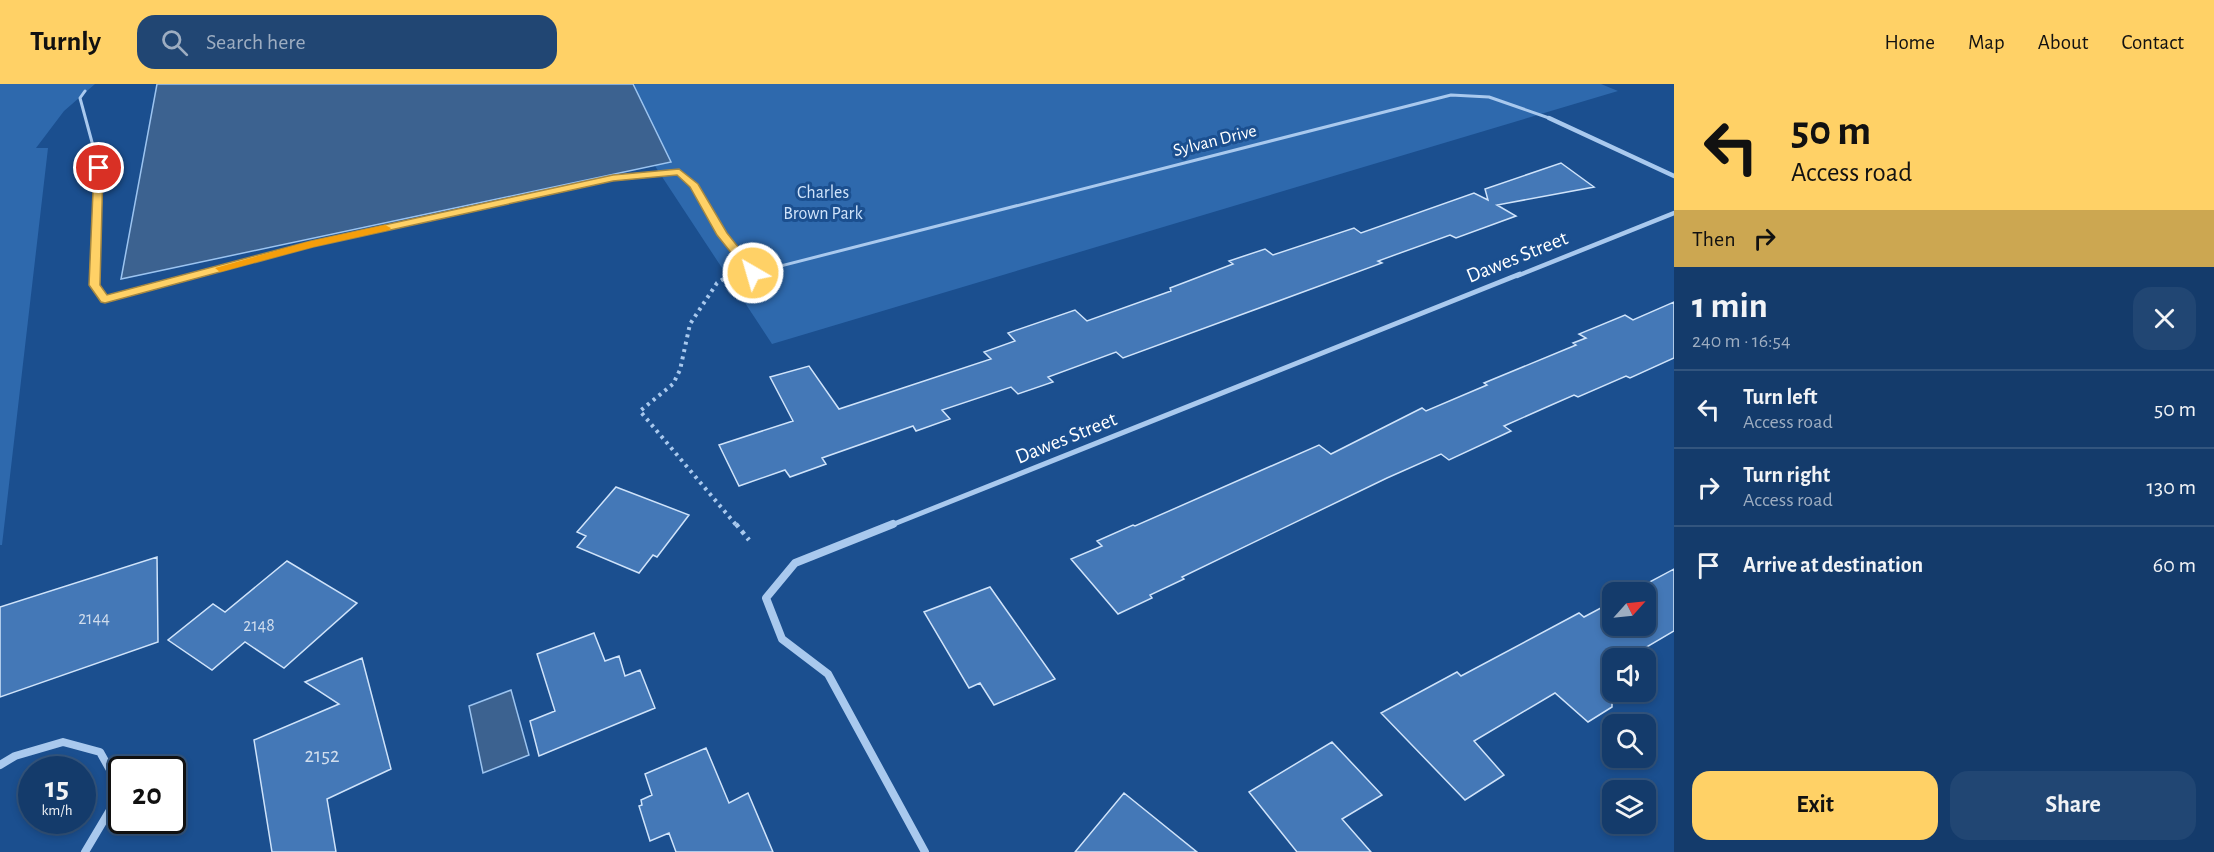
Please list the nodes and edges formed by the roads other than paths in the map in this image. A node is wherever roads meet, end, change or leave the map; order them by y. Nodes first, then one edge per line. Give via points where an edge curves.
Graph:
1 (85, 91) dead end
2 (1549, 118) joint
3 (1674, 176) edge
4 (1674, 213) edge
5 (0, 765) edge
6 (85, 852) edge
7 (925, 852) edge

1 - 2 lane, Sylvan Drive via 81,98 99,168 95,285 105,299 311,244 613,178 679,172 694,186 723,235 753,273 1451,94 1489,97
2 - 3 street, Sylvan Drive
4 - 7 street, Dawes Street via 795,563 766,598 782,639 828,674
5 - 6 street via 15,756 63,742 100,752 114,777 111,810

